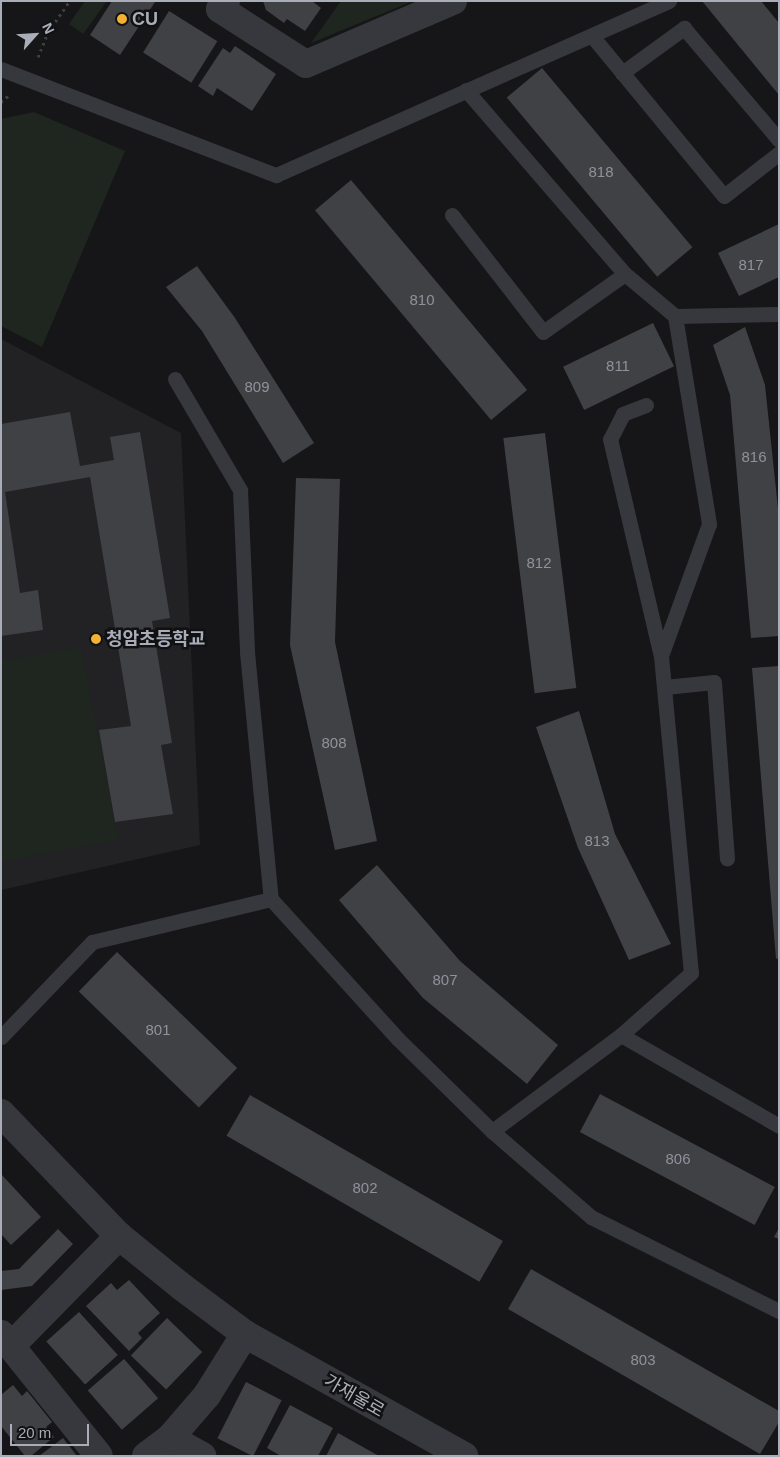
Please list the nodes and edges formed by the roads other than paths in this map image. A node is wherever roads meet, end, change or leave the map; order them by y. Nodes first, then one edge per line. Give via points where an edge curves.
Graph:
1 (226, 1) edge
2 (453, 1) edge
3 (669, 1) edge
4 (592, 36) junction
5 (1, 69) edge
6 (622, 73) junction
7 (466, 90) junction
8 (779, 140) edge
9 (779, 153) edge
10 (452, 216) dead end
11 (625, 274) junction
12 (779, 314) edge
13 (675, 316) junction
14 (175, 379) dead end
15 (646, 405) dead end
16 (661, 656) junction
17 (665, 687) junction
18 (727, 859) dead end
19 (270, 899) junction
20 (621, 1035) junction
21 (1, 1037) edge
22 (1, 1113) edge
23 (779, 1126) edge
24 (492, 1131) junction
25 (119, 1236) junction
26 (779, 1311) edge
27 (245, 1334) junction
28 (6, 1340) edge
29 (170, 1438) junction
30 (99, 1456) edge
31 (146, 1456) edge
32 (202, 1456) edge
33 (464, 1456) edge

1 - 2 street via 220,9 306,64
3 - 4 lane
4 - 6 lane
4 - 7 lane
5 - 7 lane via 276,175
6 - 8 lane via 684,28
6 - 9 lane via 724,196
7 - 11 lane
10 - 11 lane via 543,332
11 - 13 lane
12 - 13 lane
13 - 16 lane via 710,524
14 - 19 lane via 240,490 247,652
15 - 16 lane via 623,414 610,439
16 - 17 lane
17 - 18 lane via 714,682
17 - 20 lane via 691,973
19 - 21 lane via 92,942
19 - 24 lane via 398,1039
20 - 23 lane
20 - 24 lane
22 - 25 street, 가재울로
24 - 26 lane via 591,1217
25 - 27 street, 가재울로
25 - 28 street
27 - 29 street via 207,1395
27 - 33 street, 가재울로
28 - 30 street
29 - 31 street
29 - 32 street

